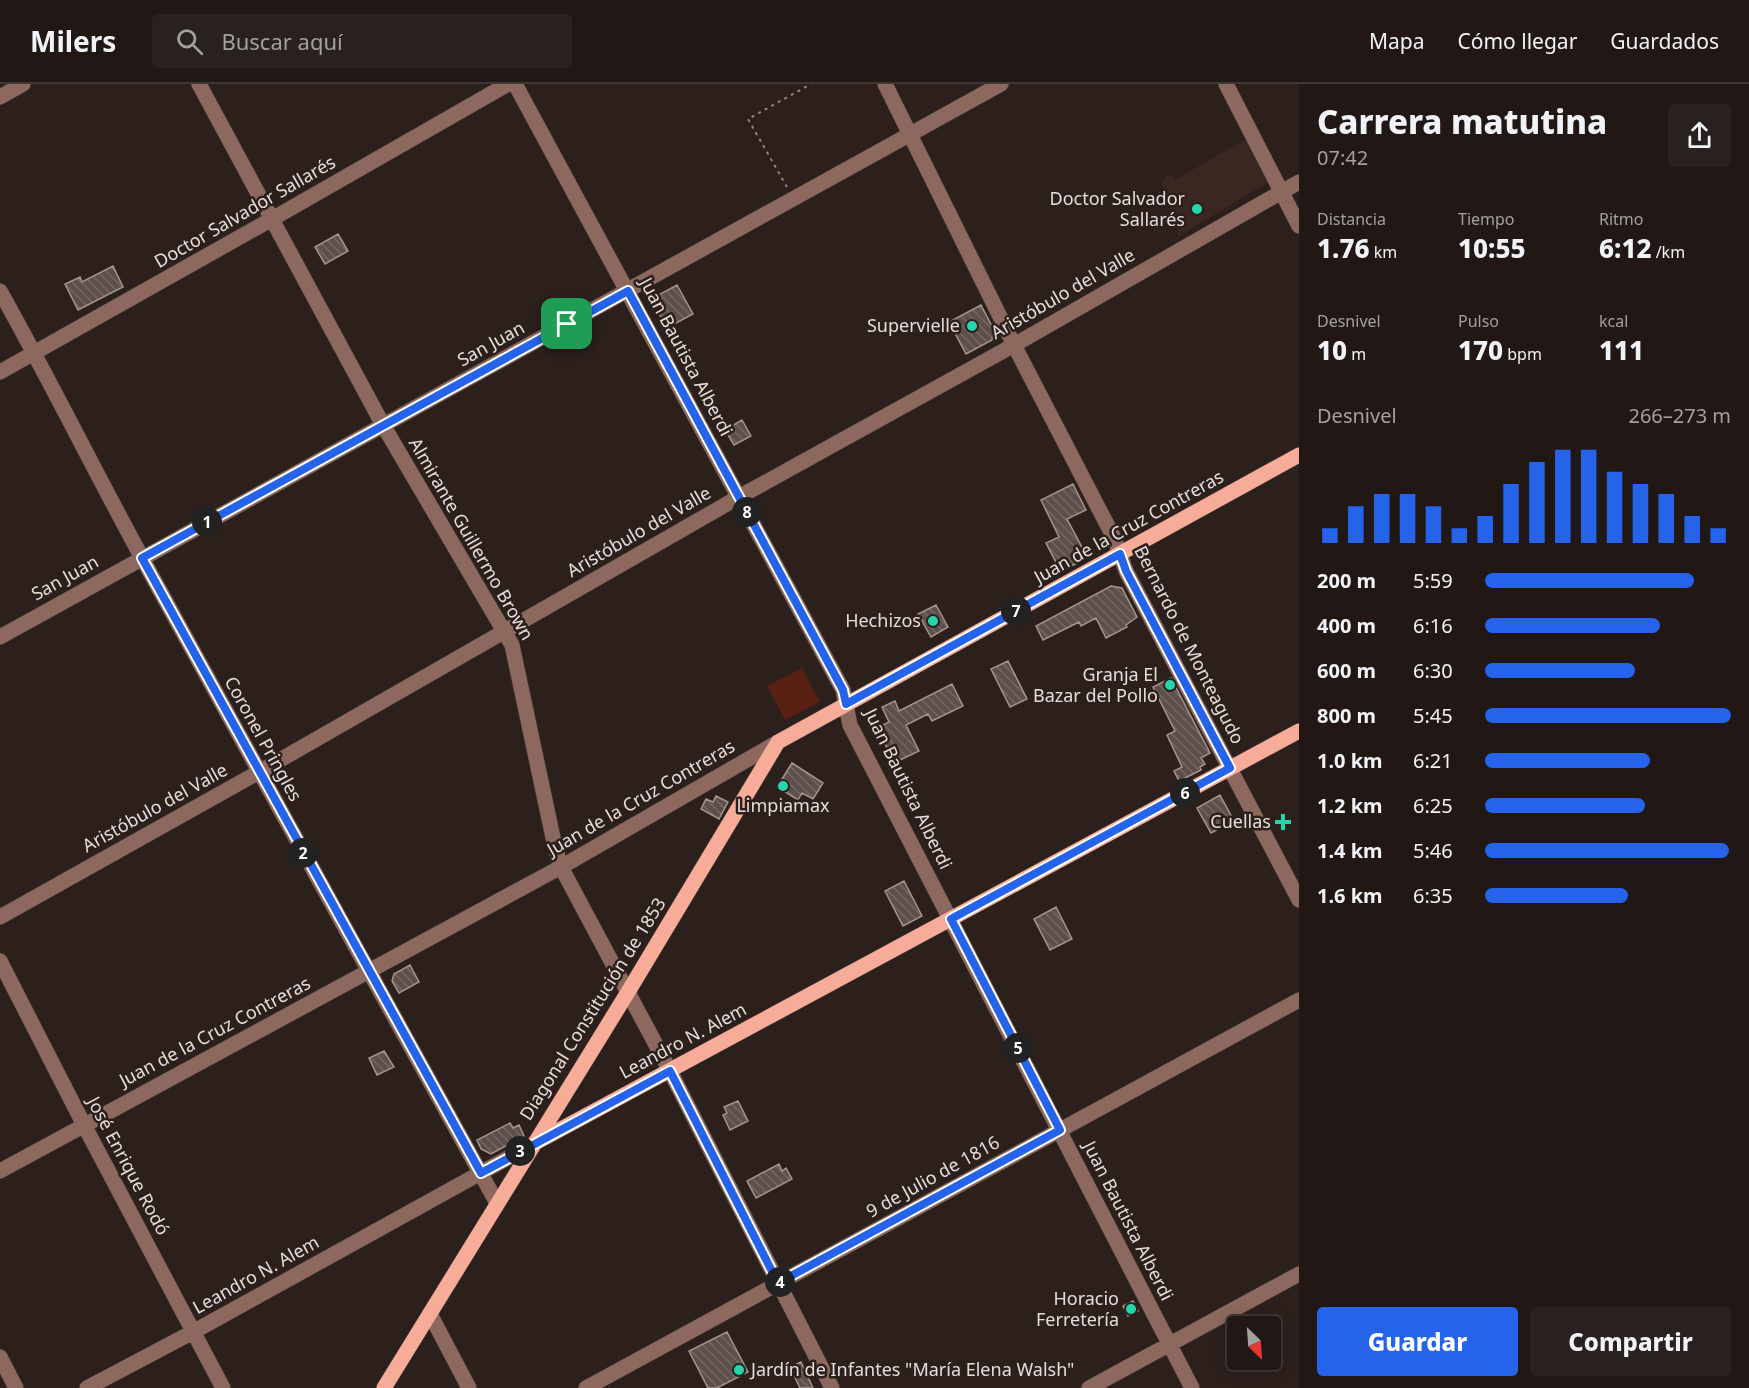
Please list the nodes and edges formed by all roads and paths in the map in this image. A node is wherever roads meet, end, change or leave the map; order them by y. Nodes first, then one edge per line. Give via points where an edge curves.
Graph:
1 (23, 84) edge
2 (199, 84) edge
3 (508, 84) edge
4 (515, 84) edge
5 (811, 84) edge
6 (885, 84) edge
7 (1001, 84) edge
8 (1226, 84) edge
9 (0, 97) edge
10 (909, 134) junction
11 (1299, 182) edge
12 (1281, 192) junction
13 (794, 198) junction
14 (272, 219) junction
15 (1299, 226) edge
16 (0, 291) edge
17 (628, 291) junction
18 (1014, 345) junction
19 (35, 353) junction
20 (0, 372) edge
21 (383, 425) junction
22 (1299, 455) edge
23 (739, 497) junction
24 (1120, 554) junction
25 (142, 558) junction
26 (504, 632) junction
27 (0, 637) edge
28 (846, 704) junction
29 (1299, 731) edge
30 (778, 742) junction
31 (1230, 768) junction
32 (259, 772) junction
33 (561, 867) junction
34 (1299, 900) edge
35 (0, 917) edge
36 (951, 919) junction
37 (0, 961) edge
38 (368, 971) junction
39 (628, 992) junction
40 (1299, 1000) edge
41 (670, 1071) junction
42 (84, 1125) junction
43 (1060, 1130) junction
44 (533, 1144) junction
45 (0, 1171) edge
46 (481, 1173) junction
47 (497, 1203) junction
48 (1299, 1274) edge
49 (778, 1283) junction
50 (430, 1314) junction
51 (193, 1332) junction
52 (1170, 1344) junction
53 (0, 1357) edge
54 (16, 1388) edge
55 (87, 1388) edge
56 (223, 1388) edge
57 (384, 1388) edge
58 (469, 1388) edge
59 (586, 1388) edge
60 (832, 1388) edge
61 (1089, 1388) edge
62 (1192, 1388) edge

1 - 9 street
2 - 14 street, Almirante Guillermo Brown
3 - 14 street, Doctor Salvador Sallarés
4 - 17 street, Juan Bautista Alberdi
5 - 13 path via 748,119
6 - 10 street, Bernardo de Monteagudo
7 - 10 street, San Juan
8 - 12 street
10 - 13 street, San Juan
10 - 18 street, Bernardo de Monteagudo
11 - 12 street, Aristóbulo del Valle
12 - 15 street
12 - 18 street, Aristóbulo del Valle
13 - 17 street, San Juan
14 - 19 street, Doctor Salvador Sallarés
14 - 21 street, Almirante Guillermo Brown
16 - 19 street, Coronel Pringles
17 - 21 street, San Juan
17 - 23 street, Juan Bautista Alberdi
18 - 23 street, Aristóbulo del Valle
18 - 24 street, Bernardo de Monteagudo
19 - 20 street, Doctor Salvador Sallarés
19 - 25 street, Coronel Pringles
21 - 25 street, San Juan
21 - 26 street, Almirante Guillermo Brown
22 - 24 main road, Juan de la Cruz Contreras
23 - 26 street, Aristóbulo del Valle
23 - 28 street, Juan Bautista Alberdi via 843,690
24 - 28 main road, Juan de la Cruz Contreras
24 - 31 street, Bernardo de Monteagudo
25 - 27 street, San Juan
25 - 32 street, Coronel Pringles
26 - 32 street, Aristóbulo del Valle
26 - 33 street, Almirante Guillermo Brown via 515,658
28 - 30 main road, Juan de la Cruz Contreras
28 - 36 street, Juan Bautista Alberdi via 850,724
29 - 31 main road, Leandro N. Alem
30 - 33 street, Juan de la Cruz Contreras
30 - 39 main road, Diagonal Constitución de 1853
31 - 34 street, Bernardo de Monteagudo
31 - 36 main road, Leandro N. Alem
32 - 35 street, Aristóbulo del Valle
32 - 38 street, Coronel Pringles
33 - 38 street, Juan de la Cruz Contreras
33 - 39 street, Almirante Guillermo Brown
36 - 41 main road, Leandro N. Alem
36 - 43 street, Juan Bautista Alberdi
37 - 42 street, José Enrique Rodó
38 - 42 street, Juan de la Cruz Contreras
38 - 46 street, Coronel Pringles
39 - 41 street, Almirante Guillermo Brown
39 - 44 main road, Diagonal Constitución de 1853
40 - 43 street, 9 de Julio de 1816
41 - 44 main road, Leandro N. Alem
41 - 49 street, Almirante Guillermo Brown
42 - 45 street, Juan de la Cruz Contreras
42 - 51 street, José Enrique Rodó
43 - 49 street, 9 de Julio de 1816
43 - 52 street, Juan Bautista Alberdi
44 - 46 street, Leandro N. Alem
44 - 47 main road, Diagonal Constitución de 1853
46 - 47 street, Coronel Pringles
46 - 51 street, Leandro N. Alem
47 - 50 main road, Diagonal Constitución de 1853
48 - 52 street
49 - 59 street, 9 de Julio de 1816
49 - 60 street, Almirante Guillermo Brown
50 - 57 main road, Diagonal Constitución de 1853
50 - 58 street
51 - 55 street, Leandro N. Alem
51 - 56 street, José Enrique Rodó
52 - 61 street
52 - 62 street, Juan Bautista Alberdi
53 - 54 street

